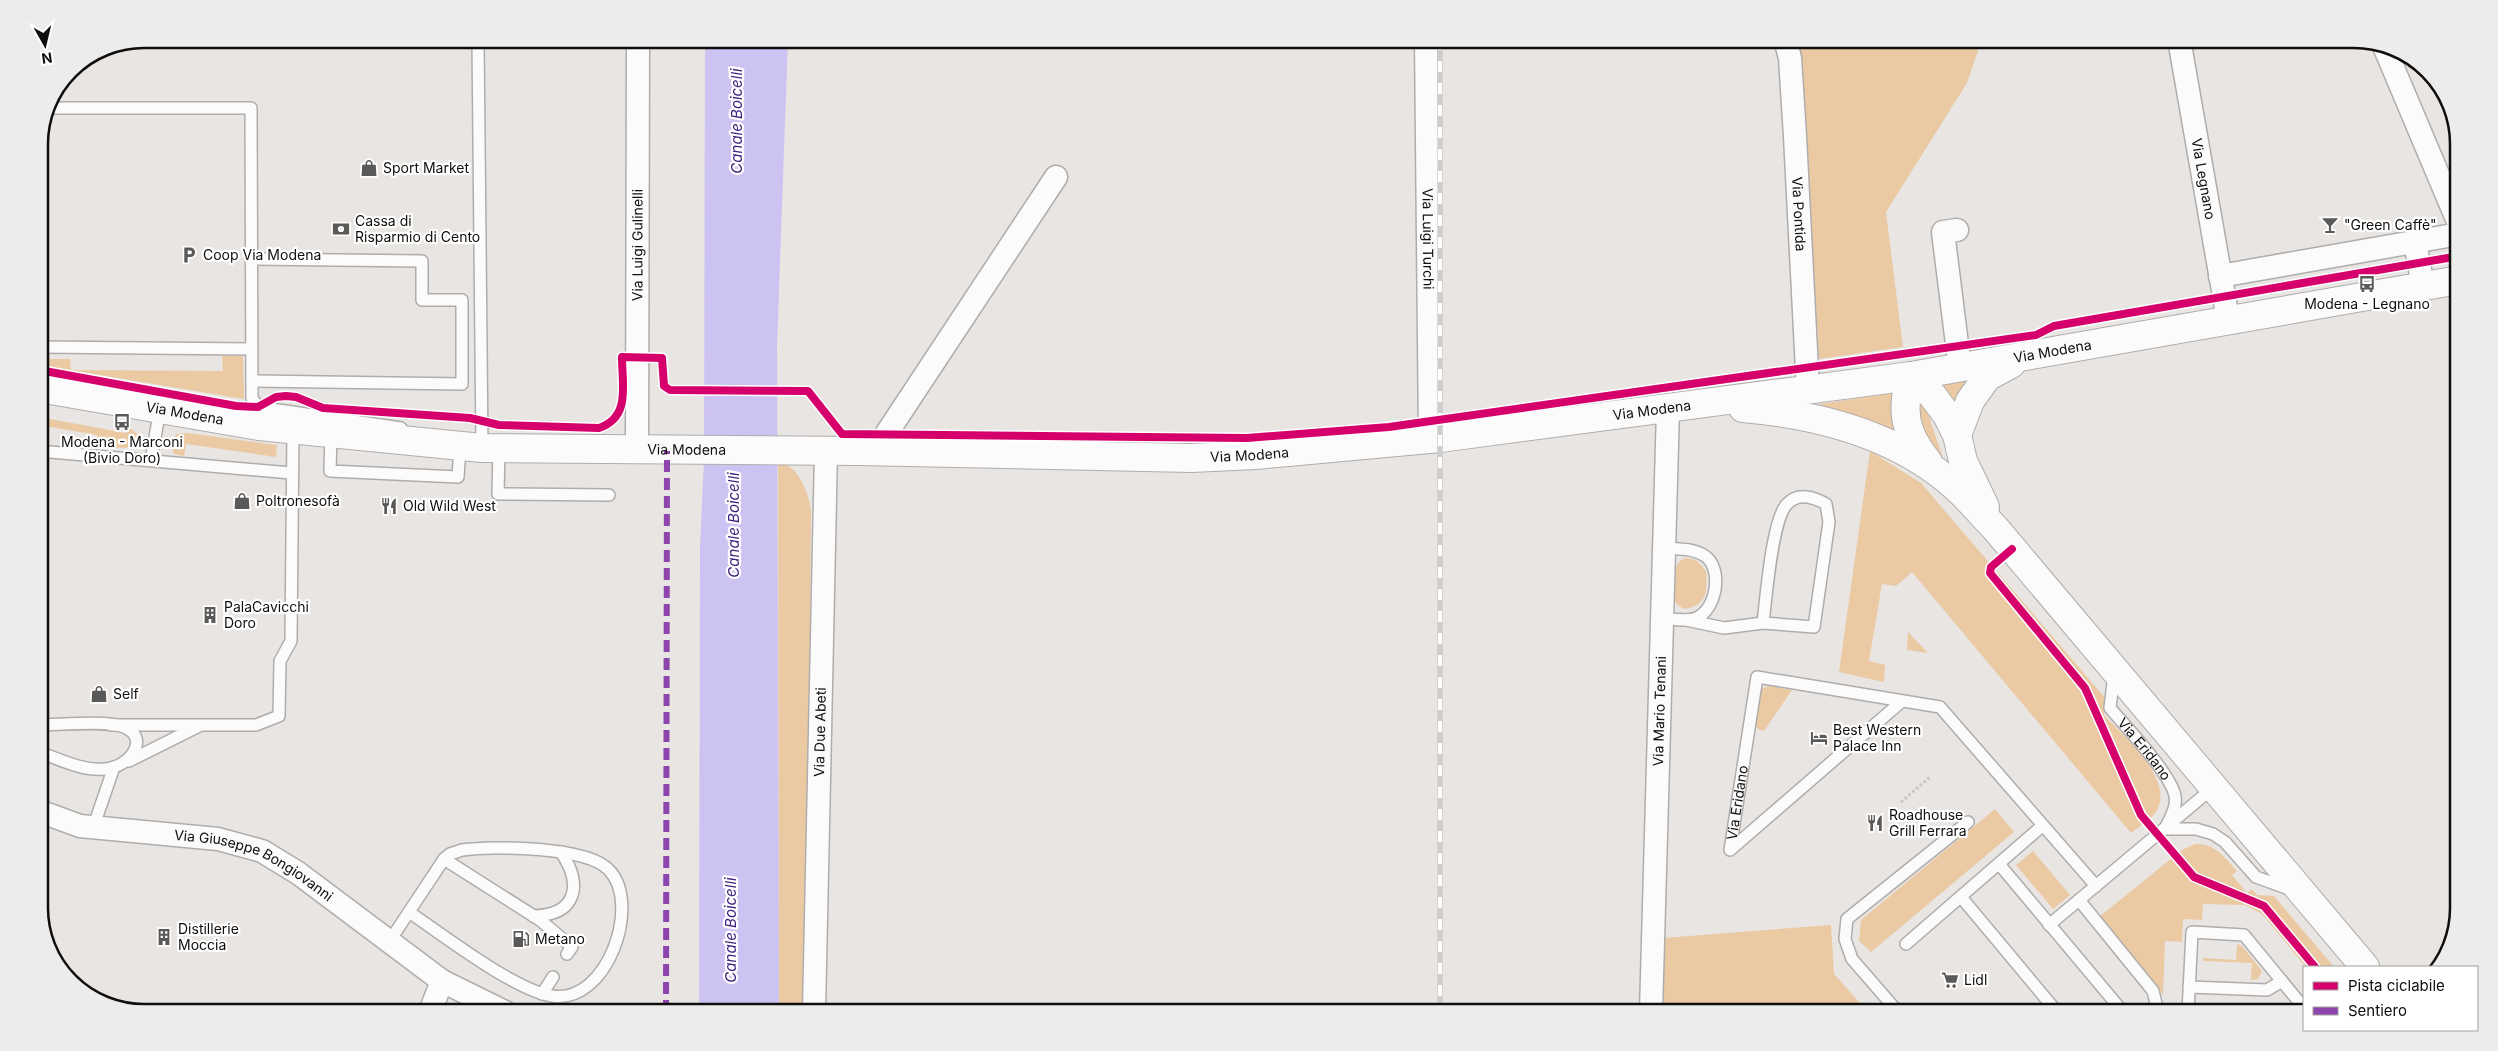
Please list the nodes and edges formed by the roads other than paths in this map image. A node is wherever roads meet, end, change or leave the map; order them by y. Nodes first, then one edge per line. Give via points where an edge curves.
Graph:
1 (478, 48) edge
2 (638, 48) edge
3 (1426, 48) edge
4 (1787, 48) edge
5 (2181, 48) edge
6 (2386, 53) edge
7 (56, 104) edge
8 (1056, 177) dead end
9 (2450, 203) edge
10 (1957, 230) dead end
11 (2450, 236) edge
12 (2415, 242) junction
13 (251, 259) junction
14 (2220, 276) junction
15 (2450, 282) edge
16 (2423, 286) junction
17 (2228, 319) junction
18 (48, 347) edge
19 (251, 354) junction
20 (2021, 358) junction
21 (1960, 368) junction
22 (1911, 376) junction
23 (252, 381) junction
24 (48, 390) edge
25 (1808, 390) junction
26 (1697, 405) junction
27 (160, 409) junction
28 (1668, 409) junction
29 (292, 431) junction
30 (331, 434) junction
31 (1957, 435) junction
32 (1430, 439) junction
33 (471, 448) junction
34 (637, 451) junction
35 (826, 451) junction
36 (48, 452) edge
37 (875, 452) junction
38 (151, 460) junction
39 (1936, 472) junction
40 (291, 473) junction
41 (609, 495) dead end
42 (1995, 528) junction
43 (1664, 548) junction
44 (1662, 618) junction
45 (1686, 620) junction
46 (1763, 623) junction
47 (2114, 670) junction
48 (1901, 702) junction
49 (48, 725) edge
50 (111, 725) junction
51 (200, 725) junction
52 (48, 755) edge
53 (129, 761) junction
54 (114, 767) junction
55 (2214, 787) junction
56 (48, 815) edge
57 (1968, 822) dead end
58 (2042, 826) junction
59 (93, 828) junction
60 (2165, 829) junction
61 (561, 852) junction
62 (444, 859) junction
63 (1999, 864) junction
64 (2096, 886) junction
65 (2304, 895) junction
66 (1961, 897) junction
67 (2079, 900) junction
68 (408, 912) junction
69 (533, 916) junction
70 (2049, 925) junction
71 (389, 942) junction
72 (1906, 944) dead end
73 (567, 954) dead end
74 (2365, 966) edge
75 (553, 977) dead end
76 (442, 981) junction
77 (2282, 981) junction
78 (2190, 987) junction
79 (542, 994) junction
80 (433, 1004) edge
81 (489, 1004) edge
82 (814, 1004) edge
83 (1652, 1004) edge
84 (1891, 1004) edge
85 (2050, 1004) edge
86 (2116, 1004) edge
87 (2156, 1004) edge
88 (2189, 1004) edge
89 (2301, 1004) edge

1 - 33 lane
2 - 34 street, Via Luigi Gulinelli
3 - 32 street, Via Luigi Turchi
4 - 25 street, Via Pontida via 1796,136
5 - 14 street, Via Legnano
6 - 9 street
7 - 13 lane via 252,108
8 - 37 street
10 - 21 street via 1943,232
11 - 12 street
12 - 14 street
12 - 16 street
13 - 19 lane
13 - 23 lane via 422,261 422,300 462,300 462,384
14 - 17 street, Via Legnano
15 - 16 main road, Via Modena
16 - 17 main road, Via Modena
17 - 20 main road, Via Modena
18 - 19 lane
19 - 23 lane
20 - 21 main road, Via Modena
20 - 31 main road via 1987,377 1970,401
21 - 22 main road, Via Modena
22 - 25 main road, Via Modena
22 - 31 main road, Via Eridano via 1932,395
22 - 39 main road, Via Eridano via 1906,390 1905,422 1913,444
23 - 33 lane via 252,398 258,407 386,425
24 - 27 main road, Via Modena
25 - 26 main road, Via Modena
26 - 28 main road, Via Modena
26 - 39 main road, Via Eridano via 1799,416 1867,433
27 - 29 main road, Via Modena
27 - 38 lane
28 - 32 main road, Via Modena
28 - 43 street, Via Mario Tenani
29 - 30 main road, Via Modena
29 - 40 lane
30 - 33 main road, Via Modena
30 - 33 lane via 330,471 458,477
31 - 42 main road, Via Eridano via 1962,461
32 - 37 main road, Via Modena via 1313,452 1191,458
33 - 34 main road, Via Modena
33 - 41 lane via 498,494
34 - 35 main road, Via Modena
35 - 37 main road, Via Modena
35 - 82 street, Via Due Abeti
36 - 38 lane
38 - 40 lane
39 - 42 main road, Via Eridano via 1962,493
40 - 51 lane via 291,641 280,661 279,716 256,725
42 - 47 main road, Via Eridano
43 - 44 street, Via Mario Tenani
43 - 45 lane via 1696,551 1711,561 1714,570 1711,606 1697,618
44 - 45 lane
44 - 83 street, Via Mario Tenani
45 - 46 lane via 1724,628
46 - 46 lane via 1814,627 1829,522 1826,504 1818,499 1802,497 1787,503 1777,522
47 - 55 main road, Via Eridano
47 - 60 lane, Via Eridano via 2110,708 2173,789 2174,808
48 - 48 lane, Via Eridano via 1757,677 1730,850 1753,831
48 - 58 lane, Via Eridano via 1940,707
49 - 50 lane
50 - 51 lane
50 - 53 lane via 124,727 133,734 135,751
51 - 53 lane
52 - 54 lane via 79,767
53 - 54 lane
54 - 59 lane
55 - 60 lane, Via Eridano
55 - 65 main road, Via Eridano
56 - 59 street, Via Giuseppe Bongiovanni
57 - 84 lane via 1848,919 1845,940 1852,959
58 - 63 lane
58 - 64 lane, Via Eridano
59 - 71 street, Via Giuseppe Bongiovanni via 218,839 262,851 298,873
60 - 64 lane, Via Eridano
60 - 65 lane, Via Eridano via 2196,829 2213,834 2225,842 2256,877
61 - 62 lane via 472,849 450,854
61 - 69 lane via 574,875 574,894 563,908 554,913
61 - 79 lane via 591,858 614,876 620,900 618,936 603,971 588,985 563,996
62 - 68 lane
62 - 69 lane
63 - 66 lane
63 - 70 lane
64 - 67 lane, Via Eridano
65 - 74 main road, Via Eridano
66 - 72 lane
66 - 85 lane
67 - 70 lane, Via Eridano
67 - 87 lane via 2153,991
68 - 71 lane
68 - 79 lane via 506,976
69 - 73 lane via 572,947
70 - 86 lane
71 - 76 street, Via Giuseppe Bongiovanni
75 - 79 lane
76 - 80 street
76 - 81 street, Via Giuseppe Bongiovanni
77 - 78 lane via 2267,990
77 - 78 lane via 2244,935 2192,932
77 - 89 lane
78 - 88 lane

